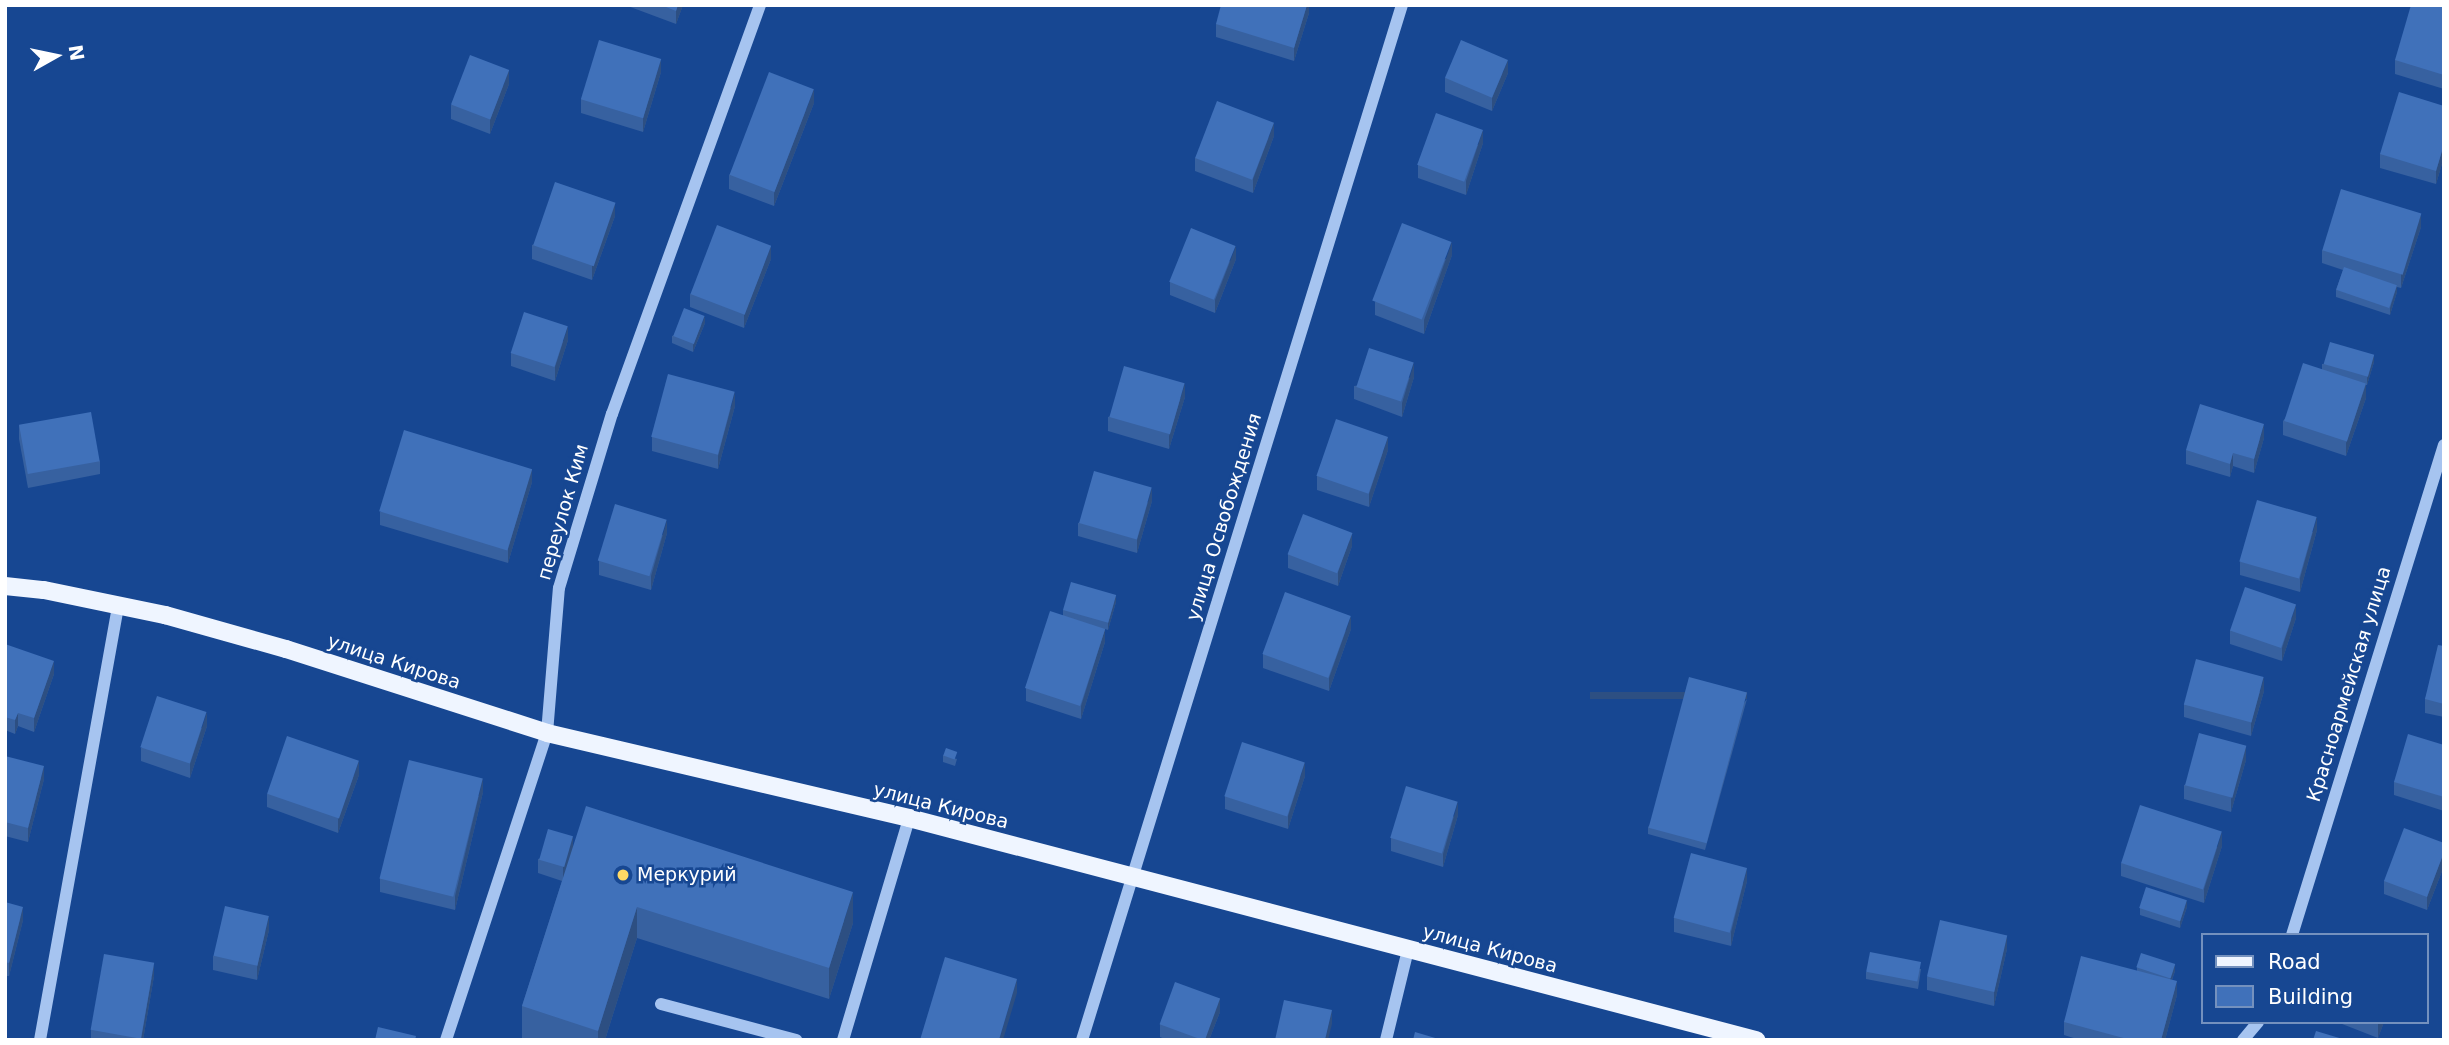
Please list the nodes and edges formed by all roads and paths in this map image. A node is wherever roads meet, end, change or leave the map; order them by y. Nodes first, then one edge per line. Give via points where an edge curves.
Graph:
1 (760, 5) edge
2 (1402, 5) edge
3 (2444, 445) edge
4 (5, 586) edge
5 (118, 606) junction
6 (547, 733) junction
7 (909, 818) junction
8 (1133, 878) junction
9 (2293, 933) edge
10 (1408, 950) junction
11 (661, 1004) dead end
12 (2256, 1024) edge
13 (40, 1040) edge
14 (446, 1040) edge
15 (796, 1040) edge
16 (843, 1040) edge
17 (1082, 1040) edge
18 (1386, 1040) edge
19 (1756, 1040) edge
20 (2243, 1040) edge

1 - 6 street, переулок Ким via 612,414 559,588
2 - 8 street, улица Освобождения
3 - 9 street, Красноармейская улица
4 - 5 main road, улица Кирова
5 - 6 main road, улица Кирова via 286,649
5 - 13 street
6 - 7 main road, улица Кирова
6 - 14 street, переулок Ким
7 - 8 main road, улица Кирова
7 - 16 street
8 - 10 main road, улица Кирова
8 - 17 street, улица Освобождения
10 - 18 street
10 - 19 main road, улица Кирова
11 - 15 street
12 - 20 street

